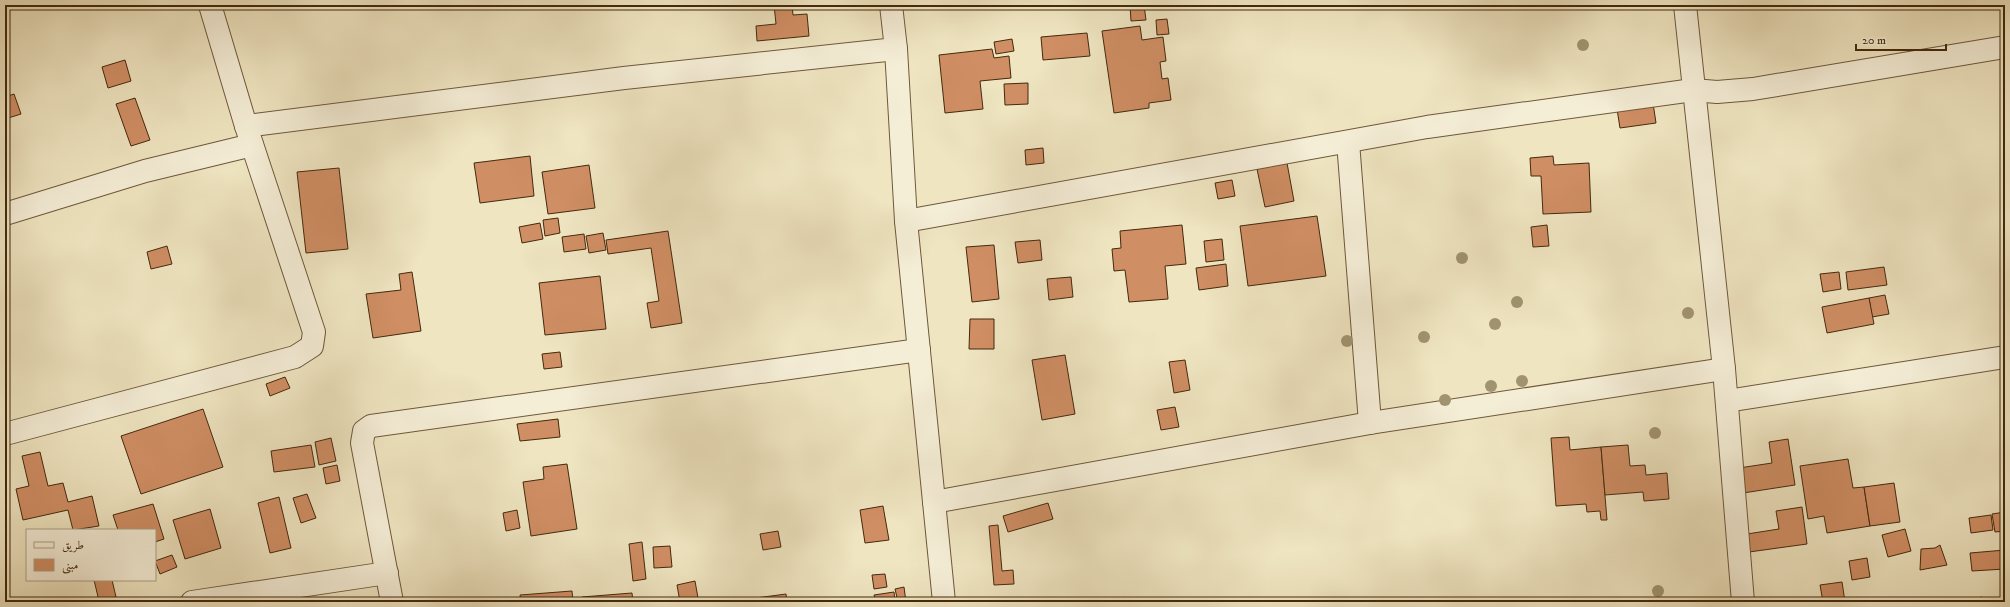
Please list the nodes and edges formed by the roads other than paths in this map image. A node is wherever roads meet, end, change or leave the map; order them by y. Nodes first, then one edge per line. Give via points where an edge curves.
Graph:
1 (210, 5) edge
2 (891, 5) edge
3 (1685, 5) edge
4 (2005, 47) edge
5 (896, 49) junction
6 (1693, 90) junction
7 (249, 136) junction
8 (1348, 142) junction
9 (5, 214) edge
10 (906, 221) junction
11 (919, 350) junction
12 (2005, 357) edge
13 (1724, 369) junction
14 (1726, 401) junction
15 (1370, 423) junction
16 (5, 434) edge
17 (934, 502) junction
18 (386, 573) junction
19 (192, 602) edge
20 (392, 602) edge
21 (944, 602) edge
22 (1743, 602) edge

1 - 7 street
2 - 5 street
3 - 6 street
4 - 6 street via 1753,89 1717,92
5 - 7 street via 624,78
5 - 10 street
6 - 8 street via 1426,127
6 - 13 street
7 - 9 street
7 - 16 street via 314,332 312,346 296,357
8 - 10 street
8 - 15 street
10 - 11 street
11 - 17 street
11 - 18 street via 371,426 364,431 362,443
12 - 14 street
13 - 14 street
13 - 15 street
14 - 22 street
15 - 17 street
17 - 21 street
18 - 19 street
18 - 20 street

